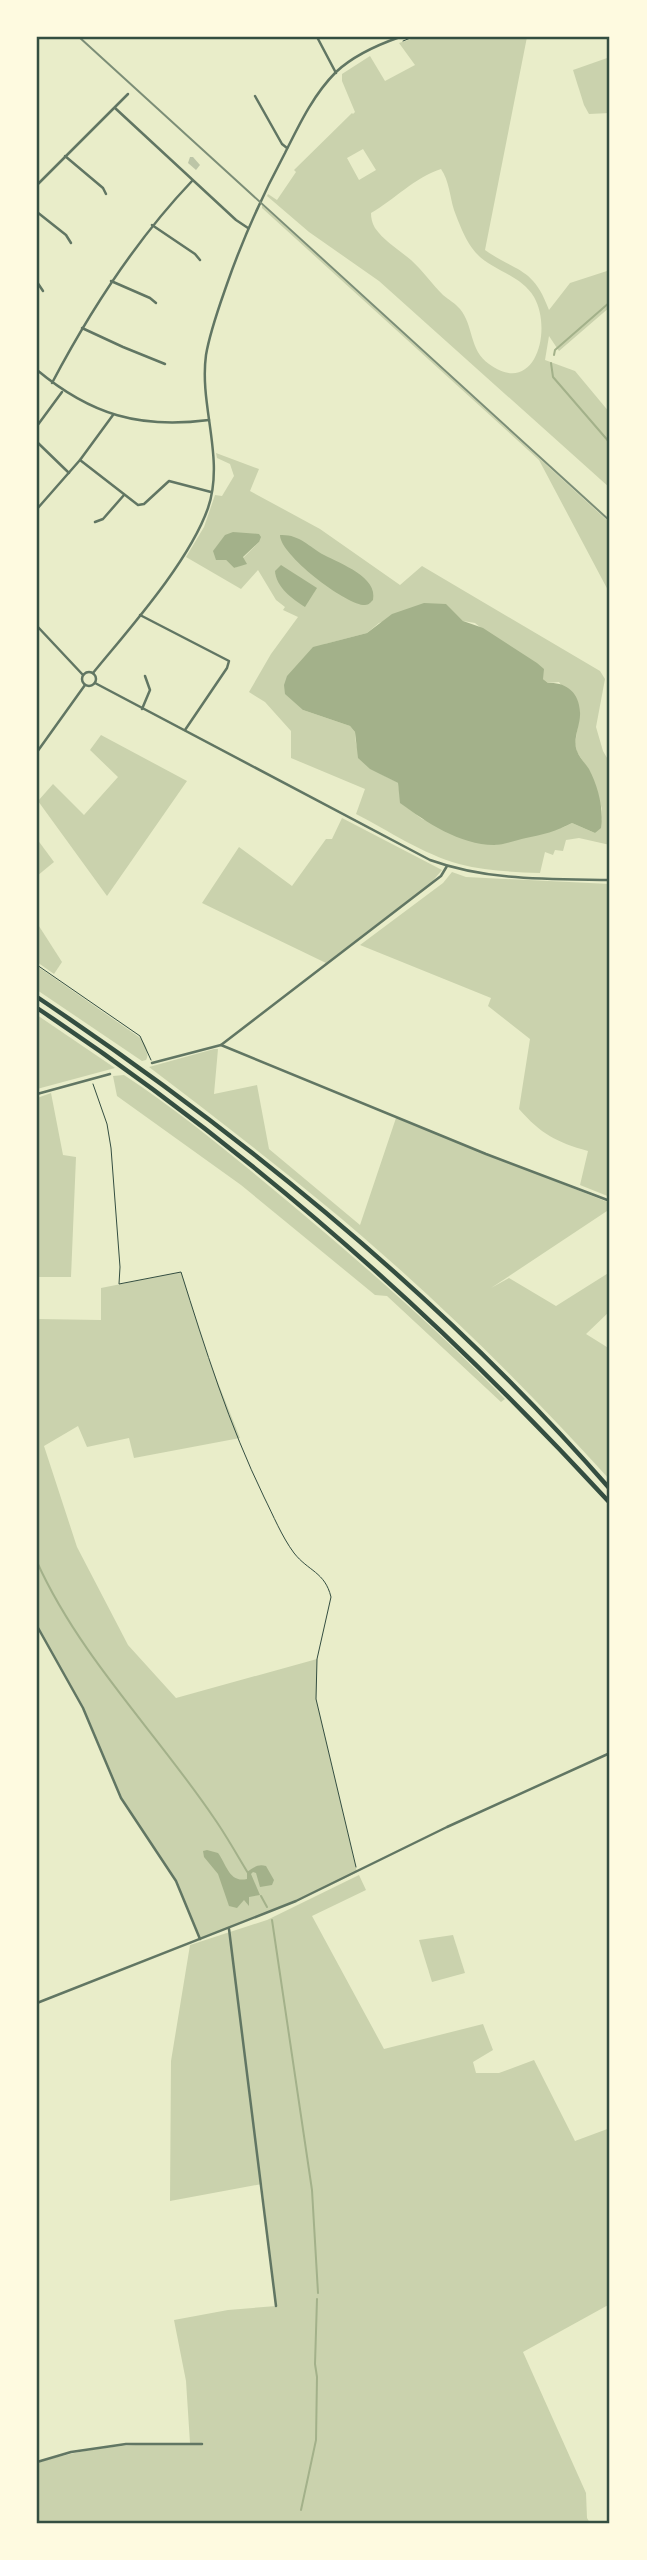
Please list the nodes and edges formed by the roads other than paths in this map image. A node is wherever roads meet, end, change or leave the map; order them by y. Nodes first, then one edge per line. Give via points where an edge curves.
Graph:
1 (317, 37) edge
2 (400, 37) edge
3 (336, 73) junction
4 (128, 94) dead end
5 (256, 96) dead end
6 (115, 107) junction
7 (287, 148) junction
8 (65, 156) junction
9 (192, 181) junction
10 (37, 185) edge
11 (106, 194) dead end
12 (37, 212) edge
13 (152, 225) junction
14 (248, 228) junction
15 (71, 243) dead end
16 (200, 260) dead end
17 (111, 281) junction
18 (37, 282) edge
19 (43, 291) dead end
20 (156, 303) dead end
21 (82, 328) junction
22 (165, 364) dead end
23 (37, 370) edge
24 (52, 383) junction
25 (63, 391) junction
26 (113, 415) junction
27 (209, 420) junction
28 (37, 426) edge
29 (37, 442) edge
30 (80, 460) junction
31 (69, 473) junction
32 (211, 492) junction
33 (124, 495) junction
34 (37, 509) edge
35 (95, 522) dead end
36 (140, 615) junction
37 (37, 626) edge
38 (93, 673) junction
39 (83, 675) junction
40 (145, 676) dead end
41 (95, 683) junction
42 (85, 685) junction
43 (142, 709) junction
44 (185, 731) junction
45 (37, 752) edge
46 (447, 866) junction
47 (610, 880) edge
48 (37, 997) edge
49 (37, 1008) edge
50 (221, 1045) junction
51 (152, 1063) road end
52 (110, 1074) dead end
53 (37, 1094) edge
54 (610, 1201) edge
55 (610, 1489) edge
56 (610, 1503) edge
57 (37, 1626) edge
58 (610, 1753) edge
59 (229, 1929) junction
60 (201, 1939) junction
61 (37, 2003) edge
62 (276, 2306) dead end
63 (202, 2444) dead end
64 (37, 2462) edge

1 - 3 street
2 - 3 street via 360,55
3 - 7 street via 315,97
4 - 6 street
5 - 7 street
6 - 8 street
6 - 9 street
7 - 14 street
8 - 10 street
8 - 11 street
9 - 13 street
9 - 14 street
12 - 15 street
13 - 16 street
13 - 17 street
14 - 27 street via 206,355
17 - 20 street
17 - 21 street
18 - 19 street
21 - 22 street
21 - 24 street
23 - 24 street
24 - 25 street
25 - 26 street
25 - 28 street
26 - 27 street via 168,424
26 - 30 street
27 - 32 street
29 - 31 street
30 - 31 street
30 - 33 street
31 - 34 street
32 - 33 street via 173,481 164,483 141,505
32 - 36 street via 198,530
33 - 35 street
36 - 38 street
36 - 44 street via 229,661
37 - 39 street
38 - 39 street
38 - 41 street
39 - 42 street
40 - 43 street via 150,690
41 - 42 street
41 - 43 street
42 - 45 street
43 - 44 street
44 - 46 street
46 - 47 street via 494,876
46 - 50 street via 441,876
48 - 55 highway via 146,1072 305,1195 460,1334
49 - 56 highway via 218,1137 360,1255 504,1389
50 - 51 street
50 - 54 street
52 - 53 street
57 - 60 street via 83,1708 121,1798 176,1881
58 - 59 street
59 - 60 street
59 - 62 street
60 - 61 street
63 - 64 street via 126,2444

